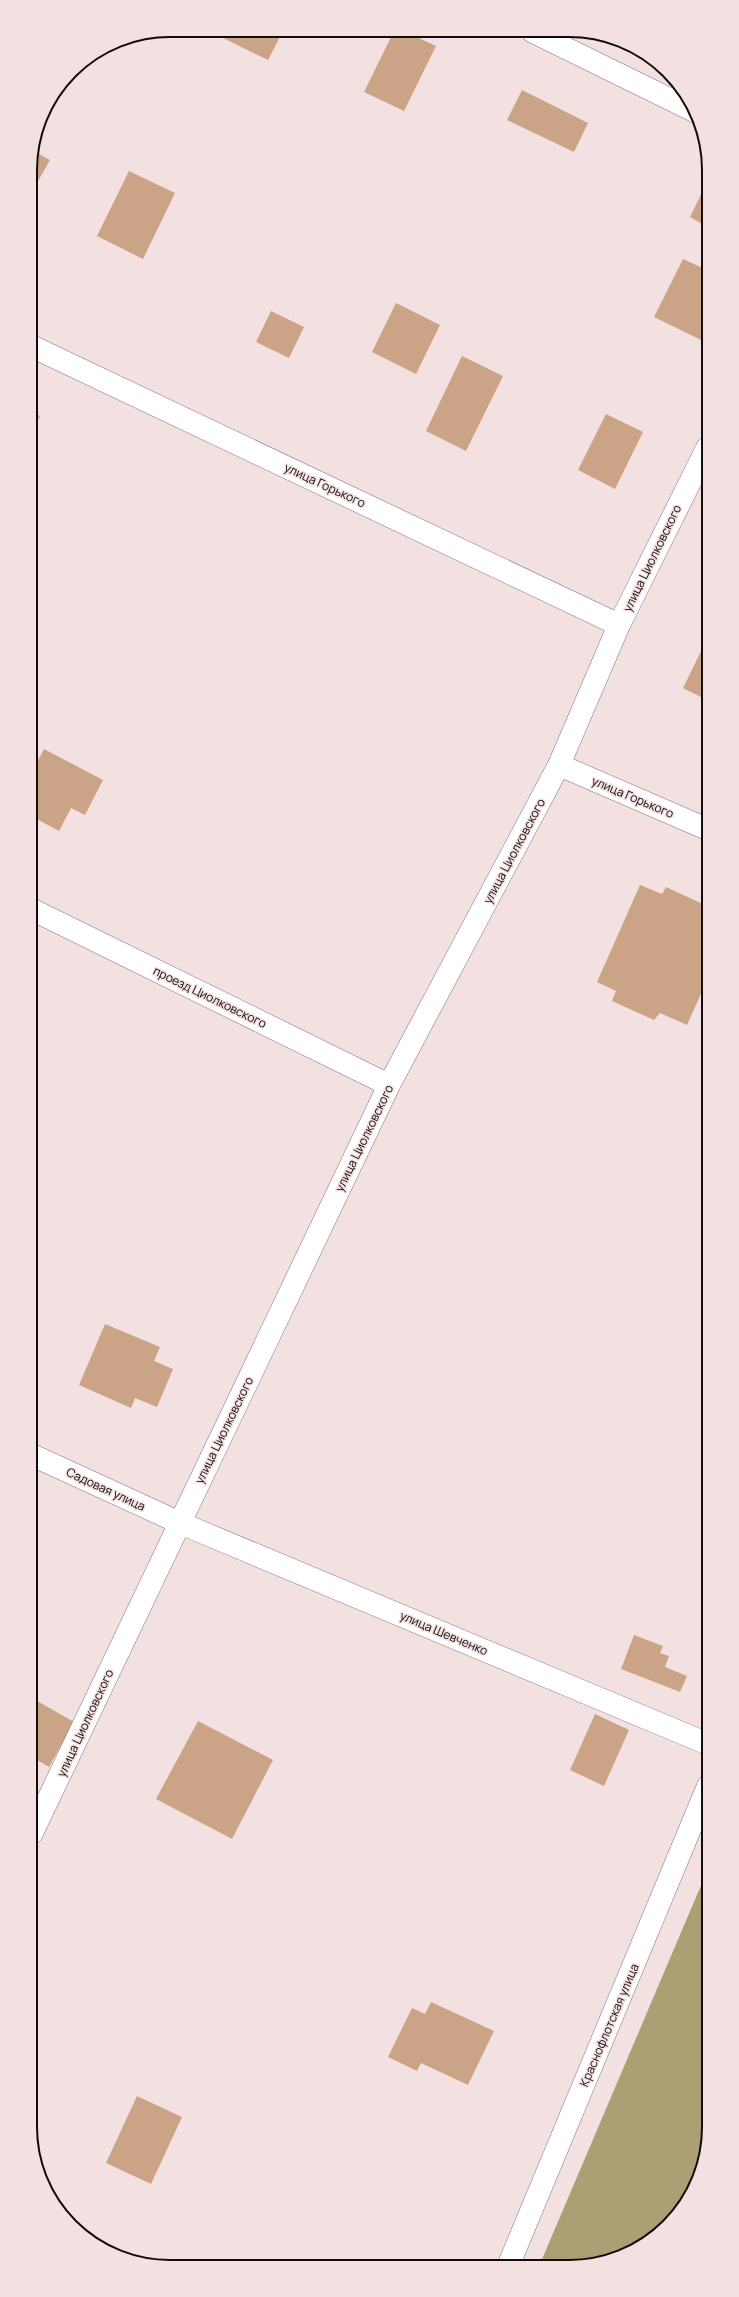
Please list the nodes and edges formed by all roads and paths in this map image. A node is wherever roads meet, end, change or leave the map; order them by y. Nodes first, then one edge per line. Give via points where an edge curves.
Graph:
1 (543, 37) edge
2 (686, 107) edge
3 (37, 349) edge
4 (702, 458) edge
5 (619, 625) junction
6 (559, 765) junction
7 (702, 827) edge
8 (37, 912) edge
9 (389, 1085) junction
10 (37, 1457) edge
11 (180, 1523) junction
12 (702, 1741) edge
13 (702, 1800) edge
14 (37, 1823) edge
15 (511, 2260) edge

1 - 2 street
3 - 5 street, улица Горького
4 - 5 street, улица Циолковского
5 - 6 street, улица Циолковского
6 - 7 street, улица Горького
6 - 9 street, улица Циолковского
8 - 9 street, проезд Циолковского
9 - 11 street, улица Циолковского
10 - 11 street, Садовая улица
11 - 12 street, улица Шевченко
11 - 14 street, улица Циолковского
13 - 15 street, Краснофлотская улица

